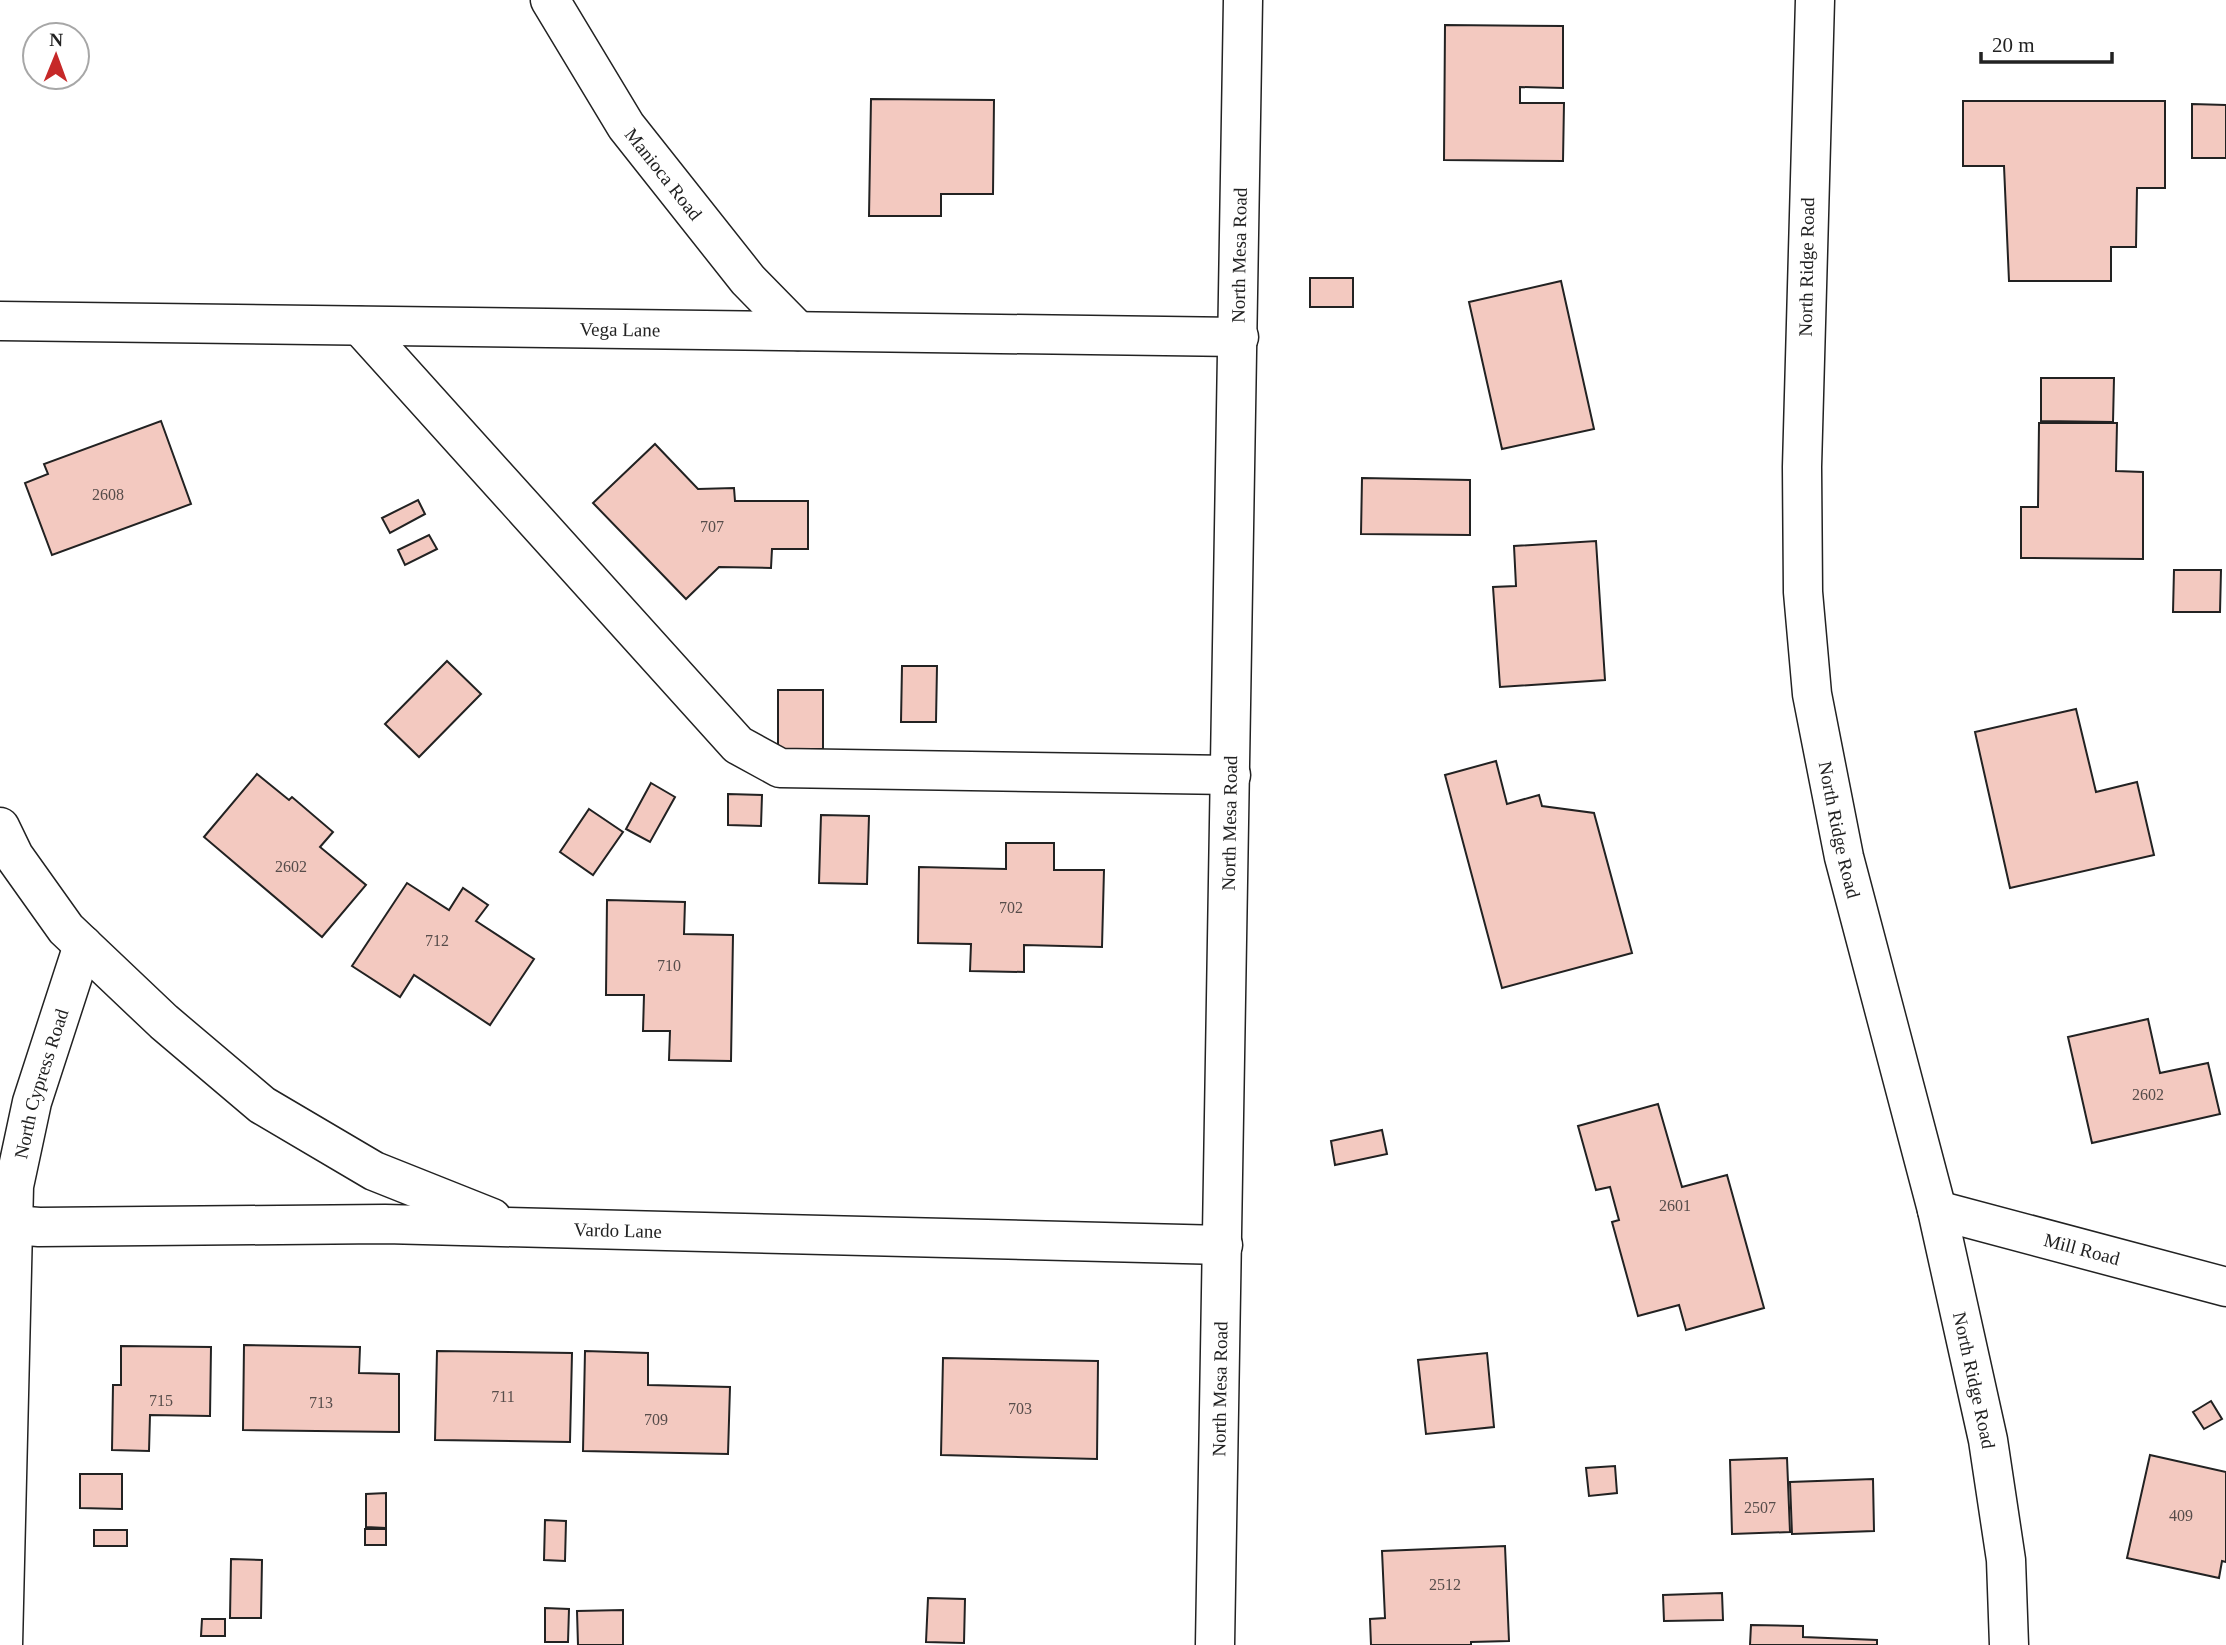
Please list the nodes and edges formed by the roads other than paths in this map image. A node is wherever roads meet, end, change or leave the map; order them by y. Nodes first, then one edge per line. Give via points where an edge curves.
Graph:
1 (550, 0) edge
2 (1243, 0) edge
3 (1815, 0) edge
4 (0, 321) edge
5 (360, 326) junction
6 (798, 331) junction
7 (1239, 337) junction
8 (1231, 775) junction
9 (0, 827) edge
10 (83, 945) junction
11 (1937, 1210) junction
12 (6, 1224) edge
13 (517, 1228) junction
14 (1223, 1245) junction
15 (2226, 1287) edge
16 (3, 1645) edge
17 (1216, 1645) edge
18 (2009, 1645) edge

1 - 6 street, Manioca Road via 626,126 748,280
2 - 7 street, North Mesa Road
3 - 11 street, North Ridge Road via 1802,467 1803,592 1812,694 1844,856
4 - 5 street, Vega Lane
5 - 6 street, Vega Lane
5 - 8 street via 738,745 780,768
6 - 7 street, Vega Lane
7 - 8 street, North Mesa Road
8 - 14 street, North Mesa Road
9 - 10 street via 14,856 65,929
10 - 12 street, North Cypress Road via 32,1102
10 - 13 street via 163,1022 262,1105 374,1171
11 - 15 street, Mill Road
11 - 18 street, North Ridge Road via 1988,1440 2006,1560
12 - 13 street, Vardo Lane
12 - 16 street, North Cypress Road
13 - 14 street, Vardo Lane
14 - 17 street, North Mesa Road

